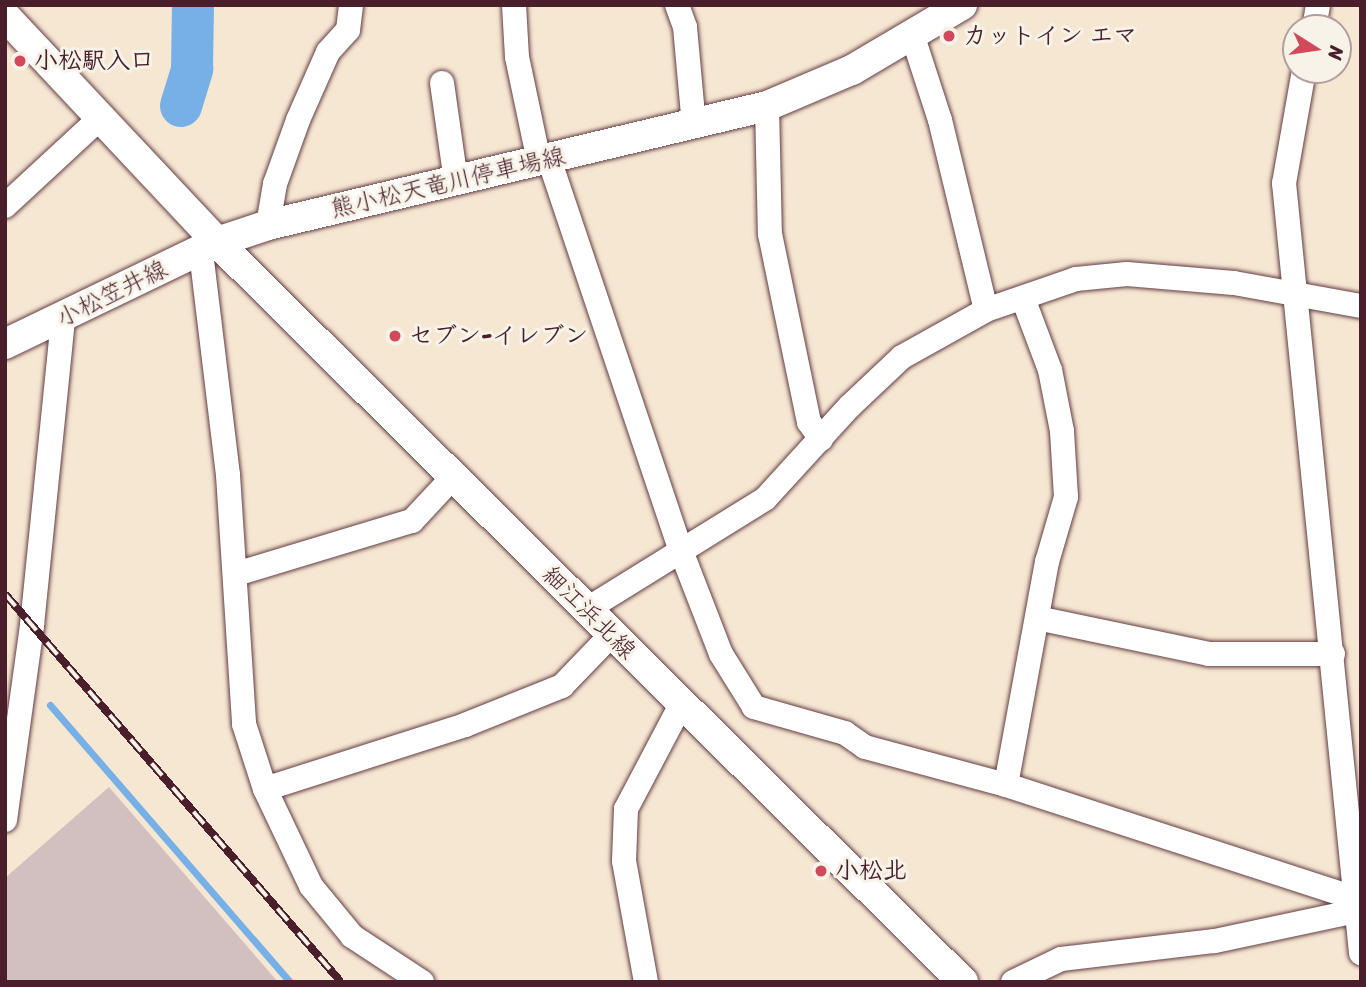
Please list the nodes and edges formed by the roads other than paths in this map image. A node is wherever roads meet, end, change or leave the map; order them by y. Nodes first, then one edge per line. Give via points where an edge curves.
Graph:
1 (351, 5) edge
2 (514, 5) edge
3 (677, 5) edge
4 (962, 5) edge
5 (5, 16) edge
6 (912, 34) junction
7 (442, 83) dead end
8 (1301, 84) edge
9 (767, 106) junction
10 (100, 118) junction
11 (694, 125) junction
12 (544, 160) junction
13 (456, 181) junction
14 (5, 206) edge
15 (268, 225) junction
16 (209, 247) junction
17 (1293, 294) junction
18 (1023, 298) junction
19 (1361, 306) edge
20 (986, 310) junction
21 (63, 318) junction
22 (5, 344) edge
23 (821, 439) junction
24 (453, 477) junction
25 (681, 551) junction
26 (236, 574) junction
27 (586, 610) junction
28 (1037, 618) junction
29 (611, 635) junction
30 (1333, 654) junction
31 (682, 703) junction
32 (1006, 785) junction
33 (265, 789) junction
34 (5, 820) edge
35 (1359, 907) edge
36 (1361, 953) edge
37 (422, 982) edge
38 (646, 982) edge
39 (963, 982) edge
40 (1013, 982) edge

1 - 15 street via 348,30 328,52 298,120 275,184
2 - 12 street via 517,57
3 - 11 street via 685,27
4 - 6 main road, 熊小松天竜川停車場線
5 - 10 main road
6 - 9 main road, 熊小松天竜川停車場線 via 852,70
6 - 20 street via 940,120
7 - 13 street
8 - 17 street via 1284,169
9 - 11 main road, 熊小松天竜川停車場線
9 - 23 street via 770,234 809,422
10 - 14 street
10 - 16 main road
11 - 12 main road, 熊小松天竜川停車場線
12 - 13 main road, 熊小松天竜川停車場線
12 - 25 street
13 - 15 main road, 熊小松天竜川停車場線
15 - 16 main road, 熊小松天竜川停車場線
16 - 21 main road, 小松笠井線
16 - 24 main road, 細江浜北線
16 - 26 street
17 - 18 street via 1186,276 1127,274 1076,279
17 - 19 street
17 - 30 street
18 - 20 street
18 - 28 street via 1050,370 1066,475 1066,496
20 - 23 street via 902,357
21 - 22 main road, 小松笠井線
21 - 34 street via 32,625
23 - 25 street via 765,499
24 - 26 street via 412,521
24 - 27 main road, 細江浜北線
25 - 27 street
25 - 32 street via 721,654 754,707 845,733 865,747
26 - 33 street via 237,661 244,724
27 - 29 main road, 細江浜北線
28 - 30 street via 1209,654
28 - 32 street
29 - 31 main road, 細江浜北線
29 - 33 street via 562,686 465,725
30 - 35 street
31 - 38 street via 626,809 624,861
31 - 39 main road, 細江浜北線
32 - 35 street
33 - 37 street via 311,886 352,936
35 - 36 street
35 - 40 street via 1215,941 1061,960

